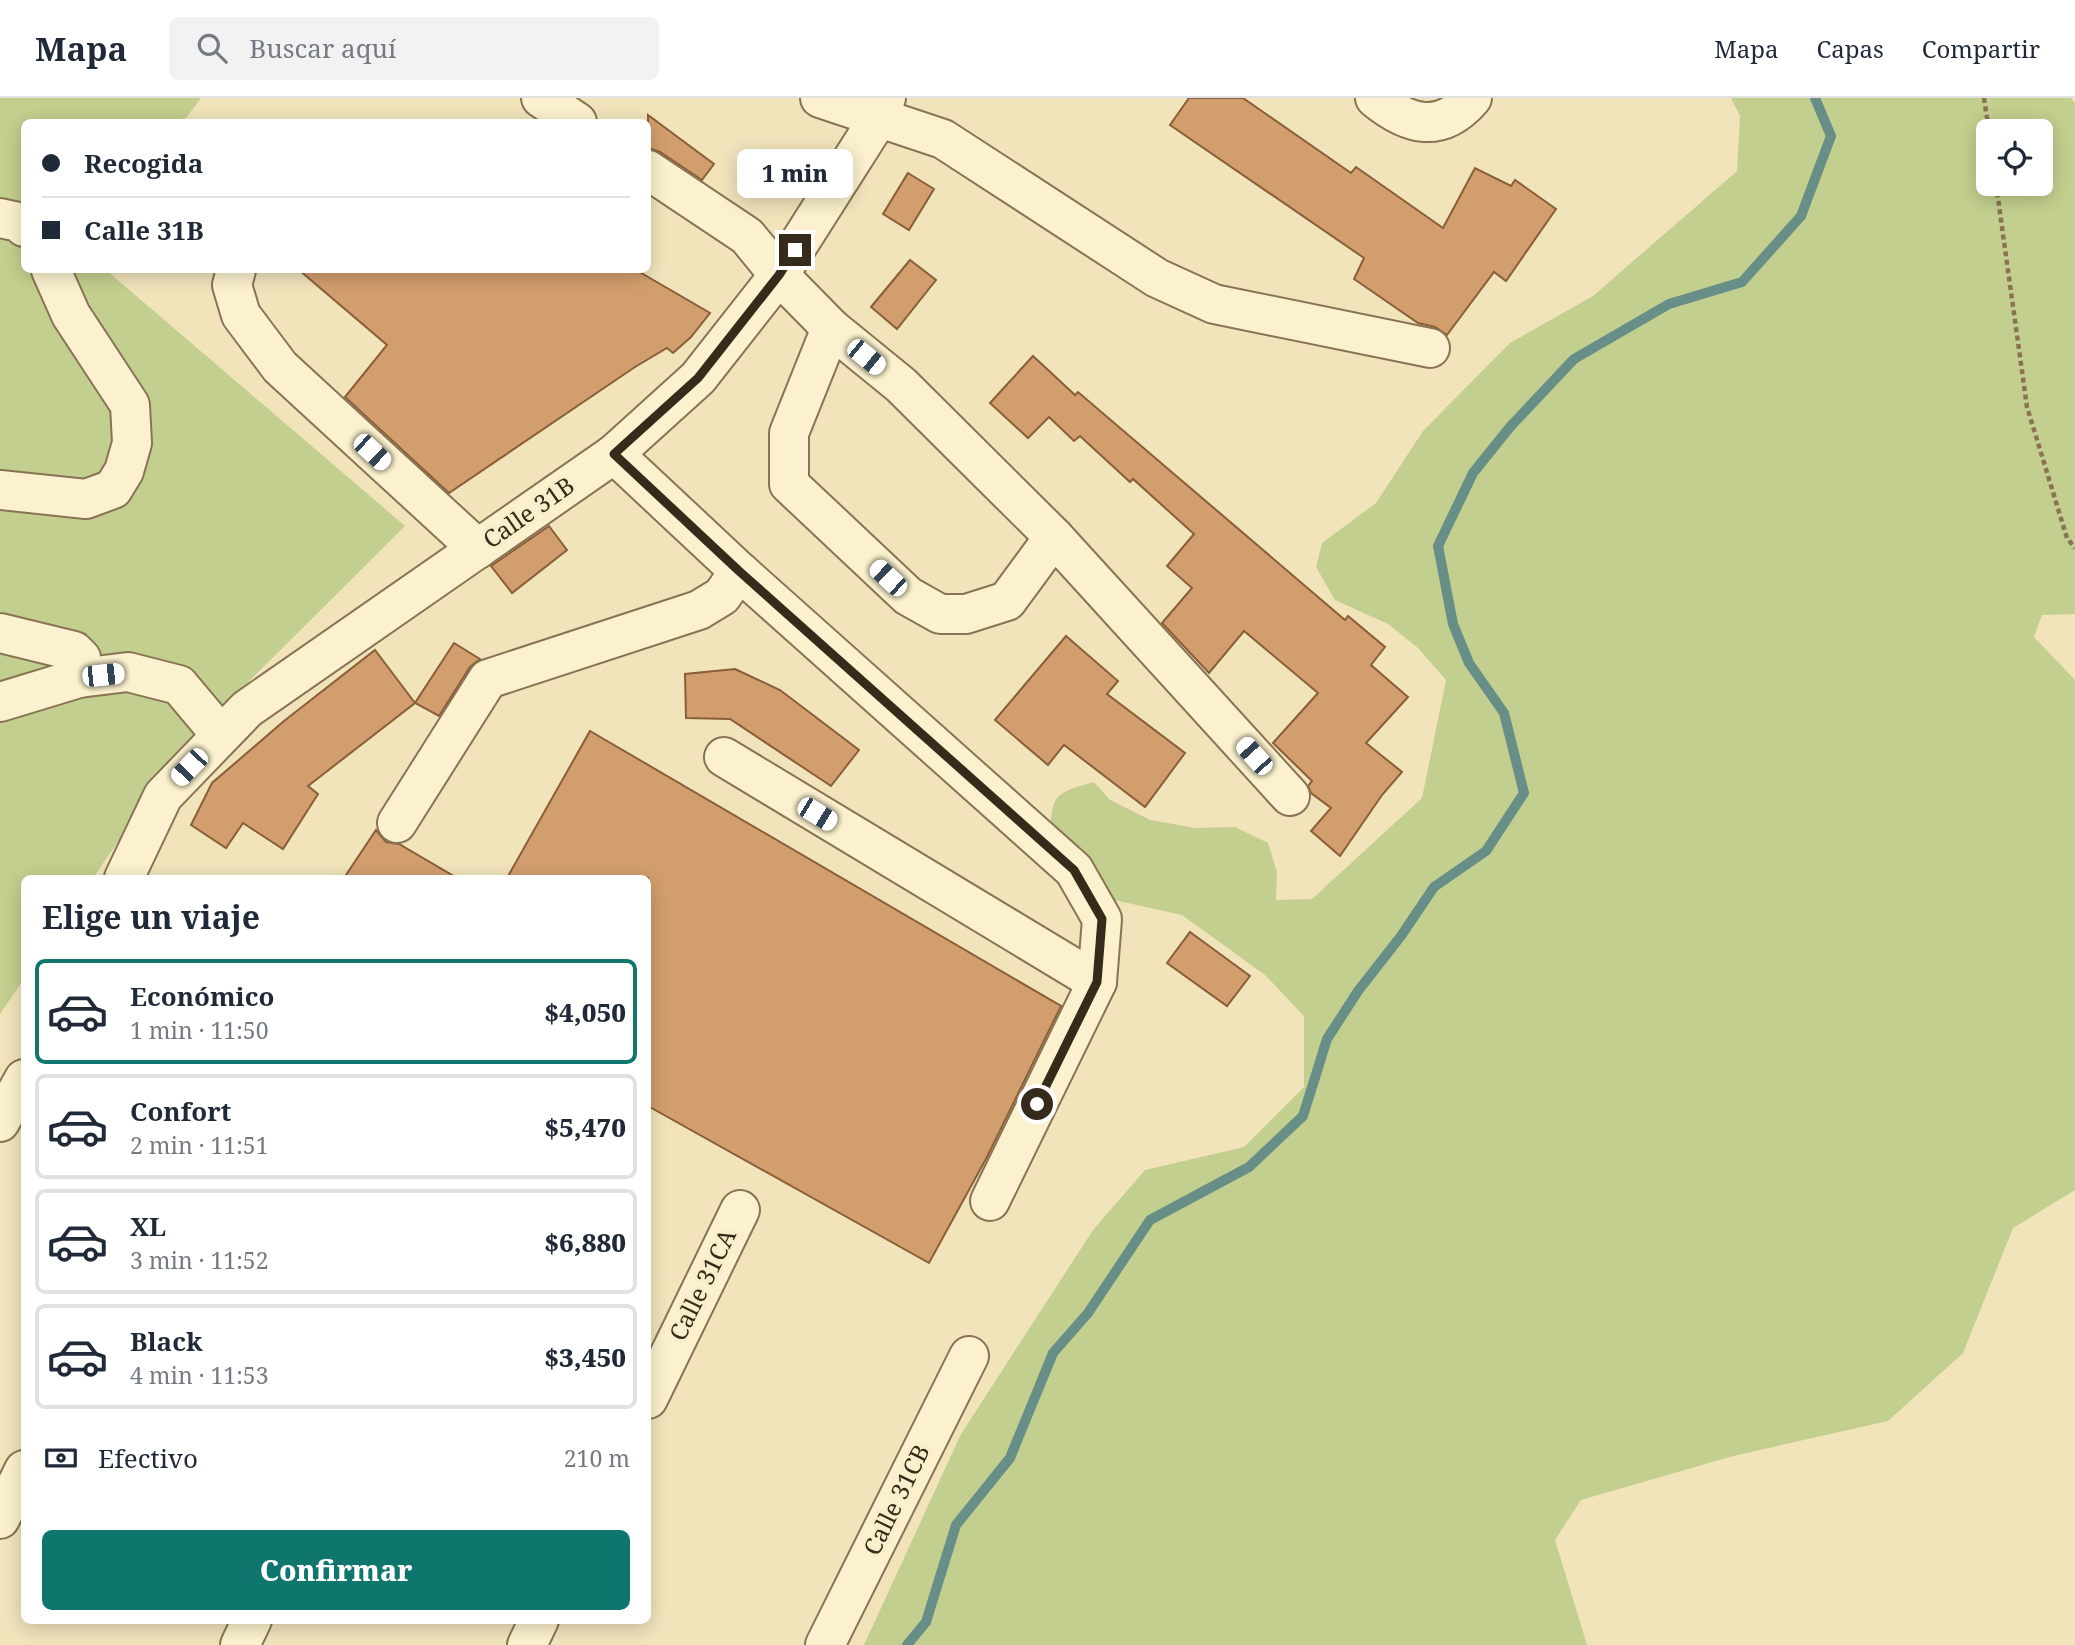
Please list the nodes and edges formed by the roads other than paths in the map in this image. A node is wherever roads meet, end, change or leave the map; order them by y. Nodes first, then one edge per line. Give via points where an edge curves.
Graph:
1 (541, 98) edge
2 (820, 98) edge
3 (1375, 98) edge
4 (1472, 98) edge
5 (882, 108) edge
6 (572, 119) edge
7 (651, 172) edge
8 (0, 218) edge
9 (21, 224) edge
10 (52, 273) edge
11 (235, 273) edge
12 (779, 275) junction
13 (831, 328) junction
14 (1430, 348) dead end
15 (614, 454) junction
16 (0, 490) edge
17 (1054, 537) junction
18 (478, 549) junction
19 (739, 571) junction
20 (0, 633) edge
21 (79, 678) junction
22 (0, 702) edge
23 (221, 735) junction
24 (724, 757) dead end
25 (1290, 796) dead end
26 (397, 823) dead end
27 (125, 875) edge
28 (1097, 982) junction
29 (21, 1084) edge
30 (0, 1122) edge
31 (990, 1201) dead end
32 (740, 1210) dead end
33 (969, 1356) dead end
34 (651, 1393) edge
35 (21, 1476) edge
36 (0, 1519) edge
37 (250, 1624) edge
38 (537, 1624) edge
39 (240, 1645) edge
40 (527, 1645) edge
41 (825, 1645) edge

1 - 6 street
2 - 5 street
3 - 4 street via 1394,114 1423,124 1458,114
5 - 12 street, Calle 31B
5 - 14 street via 943,139 1157,278 1214,304
7 - 12 street via 747,236
8 - 9 street
10 - 16 street via 71,315 130,405 132,443 113,489 86,499
11 - 18 street via 232,285 241,315 280,367
12 - 13 street
12 - 15 street, Calle 31B via 698,378
13 - 17 street via 901,385
13 - 17 street via 789,433 789,484 908,596 940,614 966,614 1007,601
15 - 18 street, Calle 31B
15 - 19 street
17 - 25 street
18 - 23 street, Calle 31B via 247,709
19 - 26 street via 722,596 699,610 488,679
19 - 28 street via 1074,870 1102,919
20 - 21 street via 74,651 81,658
21 - 22 street
21 - 23 street via 128,672 179,685
23 - 27 street, Calle 31B via 163,796
24 - 28 street
28 - 31 street
29 - 30 street
32 - 34 street, Calle 31CA
33 - 41 street, Calle 31CB
35 - 36 street
37 - 39 street
38 - 40 street

